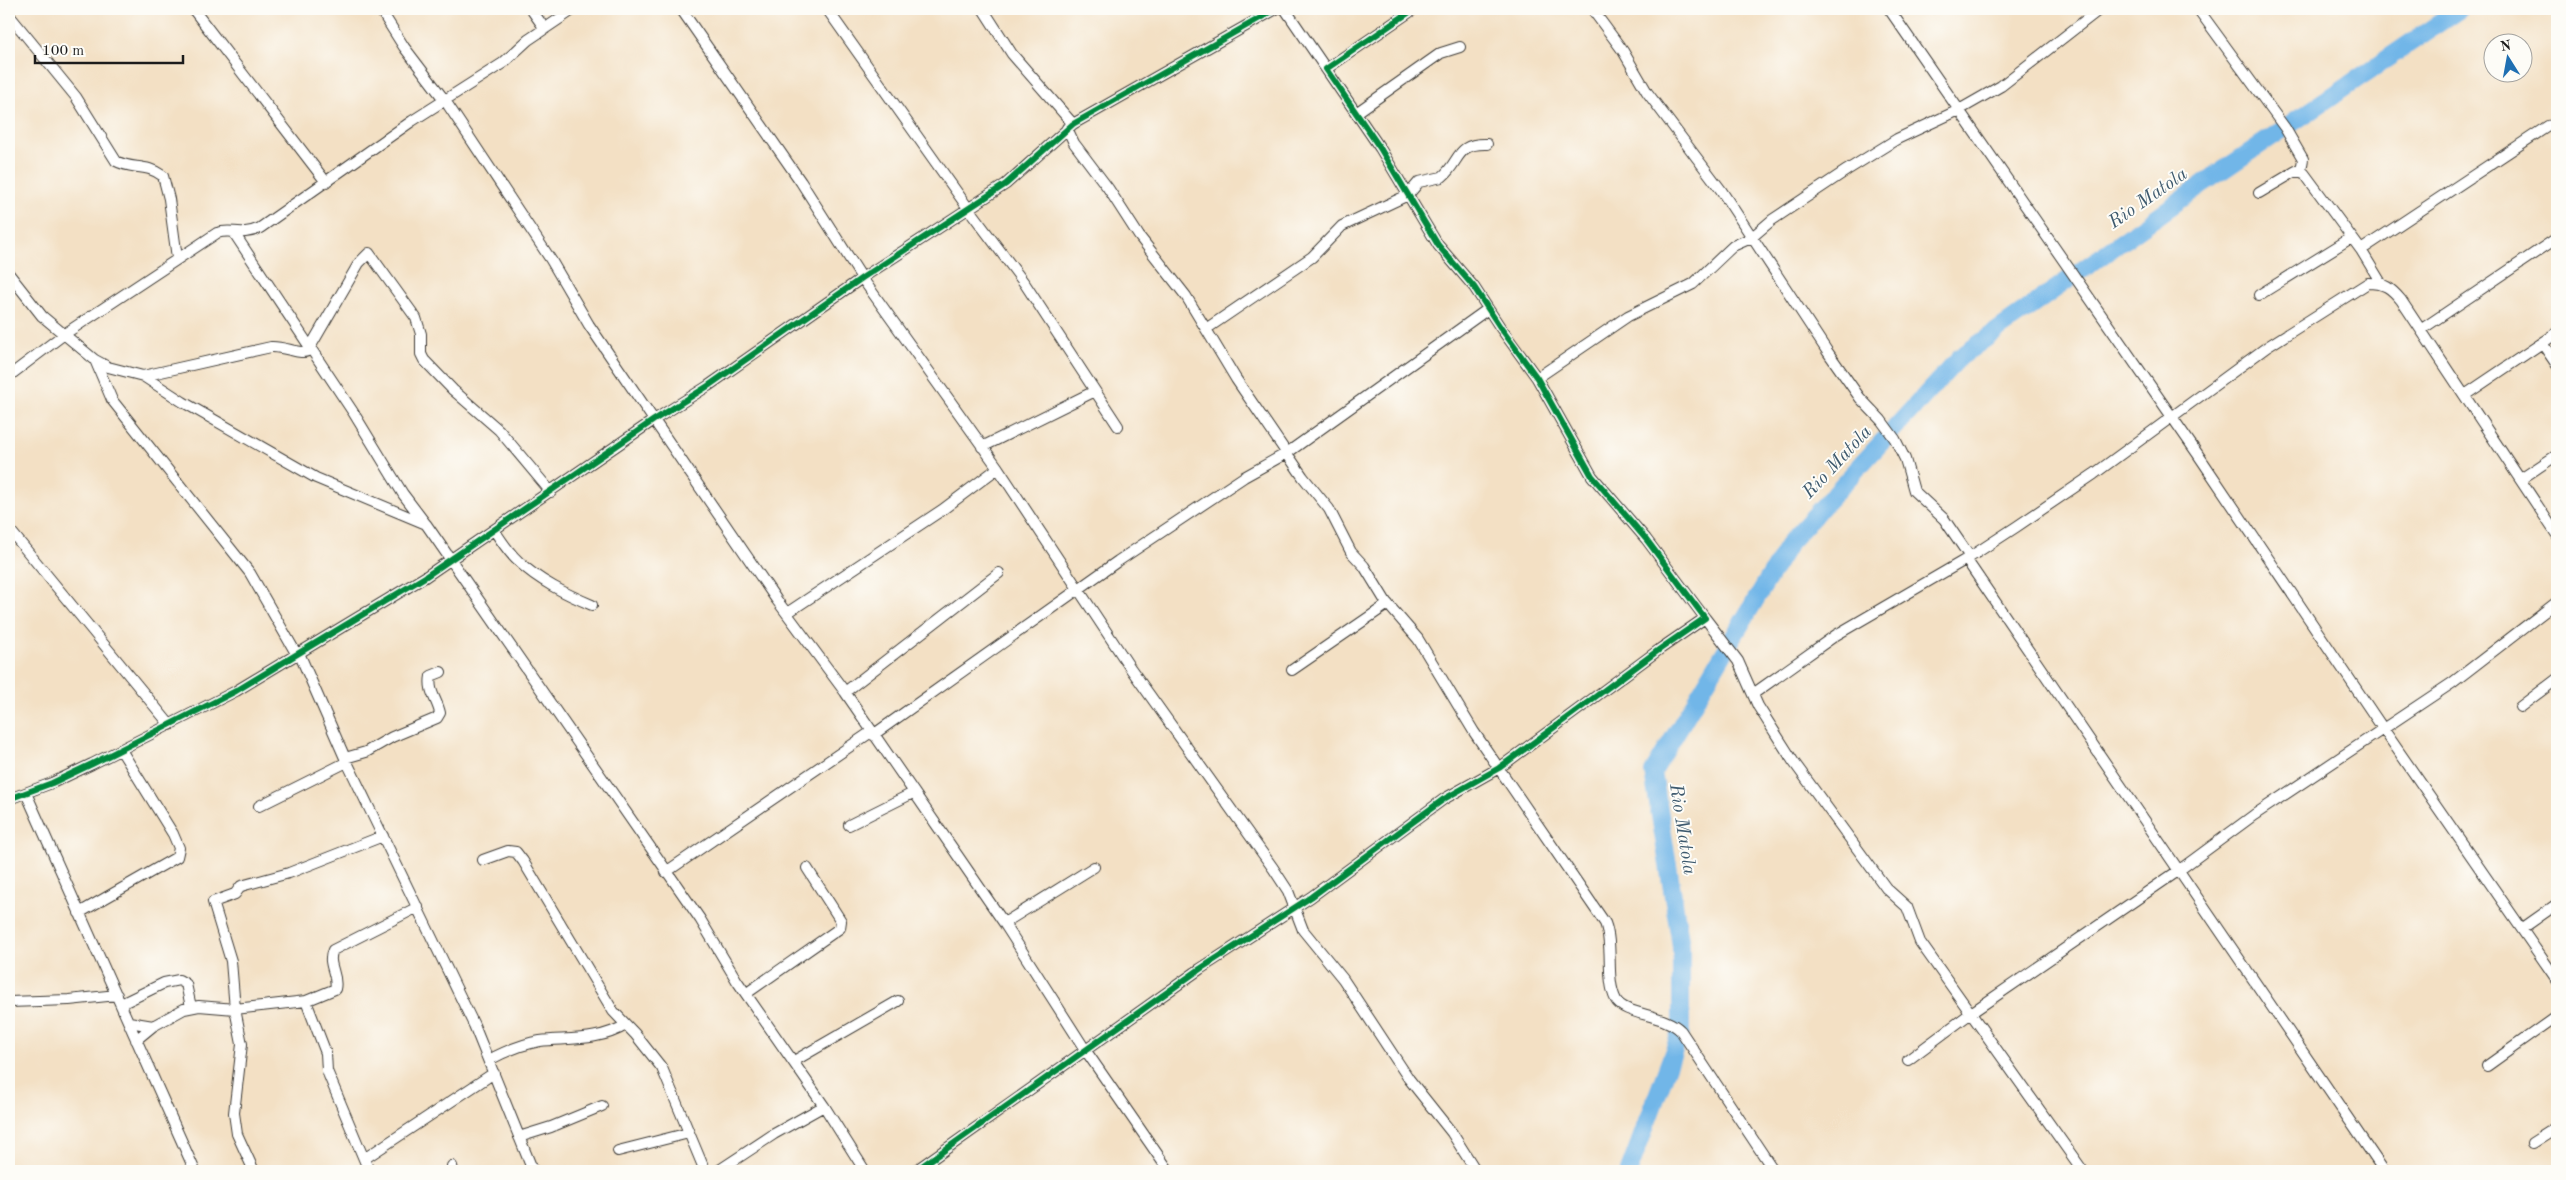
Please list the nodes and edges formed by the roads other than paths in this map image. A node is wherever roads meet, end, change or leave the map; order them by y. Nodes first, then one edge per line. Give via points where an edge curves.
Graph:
1 (193, 9) edge
2 (380, 9) edge
3 (531, 9) edge
4 (574, 9) edge
5 (681, 9) edge
6 (827, 9) edge
7 (983, 9) edge
8 (1276, 9) edge
9 (1285, 9) edge
10 (1414, 9) edge
11 (1592, 9) edge
12 (1889, 9) edge
13 (2100, 9) edge
14 (2198, 9) edge
15 (9, 15) edge
16 (545, 29) junction
17 (1460, 47) dead end
18 (1326, 69) junction
19 (446, 102) junction
20 (1960, 110) junction
21 (1356, 113) junction
22 (2557, 124) edge
23 (1070, 126) junction
24 (1057, 138) junction
25 (1074, 143) junction
26 (1487, 144) dead end
27 (2301, 171) junction
28 (326, 182) junction
29 (2259, 193) dead end
30 (1408, 195) junction
31 (968, 208) junction
32 (234, 233) junction
33 (1751, 238) junction
34 (2351, 238) junction
35 (2557, 238) edge
36 (2360, 250) junction
37 (177, 258) junction
38 (9, 274) edge
39 (862, 278) junction
40 (2381, 283) junction
41 (2259, 295) dead end
42 (1488, 309) junction
43 (1206, 329) junction
44 (2422, 329) junction
45 (2557, 333) edge
46 (63, 335) junction
47 (2542, 343) junction
48 (311, 350) junction
49 (95, 360) junction
50 (2557, 365) edge
51 (9, 376) edge
52 (143, 376) junction
53 (1537, 378) junction
54 (1095, 391) junction
55 (2465, 395) junction
56 (2171, 415) junction
57 (654, 420) junction
58 (1118, 426) dead end
59 (982, 447) junction
60 (1287, 453) junction
61 (2557, 454) edge
62 (998, 468) junction
63 (2521, 479) junction
64 (551, 492) junction
65 (426, 524) junction
66 (9, 529) edge
67 (494, 530) junction
68 (2557, 535) edge
69 (1968, 558) junction
70 (449, 561) junction
71 (999, 573) dead end
72 (1078, 590) junction
73 (2557, 602) edge
74 (1388, 604) junction
75 (592, 605) dead end
76 (786, 613) junction
77 (1705, 618) junction
78 (298, 654) junction
79 (1292, 670) dead end
80 (442, 672) dead end
81 (2557, 679) edge
82 (845, 692) junction
83 (1753, 694) junction
84 (2520, 707) dead end
85 (170, 725) junction
86 (2384, 730) junction
87 (872, 733) junction
88 (121, 750) junction
89 (346, 760) junction
90 (1499, 768) junction
91 (26, 793) junction
92 (913, 793) junction
93 (10, 796) edge
94 (259, 806) dead end
95 (849, 825) dead end
96 (384, 836) junction
97 (482, 860) dead end
98 (1094, 867) dead end
99 (807, 868) dead end
100 (2178, 871) junction
101 (666, 872) junction
102 (2557, 904) edge
103 (418, 907) junction
104 (1295, 908) junction
105 (79, 914) junction
106 (1004, 923) junction
107 (2523, 928) junction
108 (2557, 980) edge
109 (747, 993) junction
110 (119, 1000) junction
111 (306, 1001) junction
112 (898, 1001) dead end
113 (9, 1002) edge
114 (191, 1007) junction
115 (235, 1009) junction
116 (1971, 1013) junction
117 (2557, 1016) edge
118 (129, 1022) junction
119 (626, 1025) junction
120 (153, 1026) junction
121 (136, 1040) junction
122 (1086, 1051) junction
123 (490, 1060) junction
124 (1908, 1060) dead end
125 (794, 1061) junction
126 (2487, 1066) dead end
127 (494, 1073) junction
128 (602, 1106) dead end
129 (824, 1106) junction
130 (2557, 1127) edge
131 (689, 1132) junction
132 (519, 1137) junction
133 (2532, 1143) dead end
134 (618, 1151) dead end
135 (364, 1159) junction
136 (195, 1171) edge
137 (254, 1171) edge
138 (369, 1171) edge
139 (533, 1171) edge
140 (705, 1171) edge
141 (718, 1171) edge
142 (865, 1171) edge
143 (915, 1171) edge
144 (1169, 1171) edge
145 (1476, 1171) edge
146 (1774, 1171) edge
147 (2083, 1171) edge
148 (2384, 1171) edge

1 - 28 street
2 - 19 street
3 - 16 street
4 - 16 street
5 - 39 street via 801,182
6 - 31 street
7 - 23 street via 1012,54
8 - 23 street
9 - 18 street
10 - 18 street
11 - 33 street via 1623,51 1647,92 1721,190
12 - 20 street
13 - 20 street via 2001,86
14 - 27 street via 2285,128 2303,159
15 - 37 street via 76,97 116,161 146,166 163,176
16 - 19 street via 528,40 514,56
17 - 21 street via 1441,53
18 - 21 street
19 - 28 street
19 - 57 street
20 - 33 street via 1897,139 1818,189
20 - 56 street
21 - 30 street
22 - 36 street via 2548,126
23 - 24 street
23 - 25 street
24 - 25 street
24 - 31 street via 1006,184
25 - 43 street via 1186,296
26 - 30 street via 1467,146 1442,177 1419,182
27 - 29 street
27 - 34 street
28 - 32 street via 260,228 245,234
30 - 42 street via 1438,244
30 - 43 street via 1342,226 1312,257
31 - 39 street
31 - 54 street via 1025,284
32 - 37 street via 216,233
32 - 48 street
33 - 53 street via 1733,246 1693,284 1628,316
33 - 69 street via 1860,398 1896,439 1914,491 1944,518
34 - 36 street
34 - 41 street
35 - 44 street
36 - 40 street
37 - 46 street
38 - 46 street via 42,316
39 - 57 street
39 - 59 street
40 - 44 street via 2401,300
40 - 56 street via 2368,283
42 - 53 street
42 - 60 street
43 - 60 street via 1236,380
44 - 55 street
45 - 47 street
46 - 49 street
46 - 51 street
47 - 50 street
47 - 55 street
48 - 52 street via 302,353 271,347
48 - 64 street via 368,252 416,318 424,360 500,430
48 - 65 street via 403,494
49 - 52 street via 108,367
49 - 78 street via 112,400 250,573
52 - 65 street via 182,402 316,478
53 - 77 street via 1582,452 1592,476 1646,538
54 - 58 street
54 - 59 street
55 - 63 street
56 - 69 street via 2094,474
56 - 86 street
57 - 64 street
57 - 76 street
59 - 62 street
60 - 72 street via 1244,477
60 - 74 street via 1329,509 1352,552
61 - 63 street
62 - 72 street
62 - 76 street via 942,510
63 - 68 street
64 - 67 street
65 - 70 street
66 - 85 street
67 - 70 street
67 - 75 street via 516,560 545,583
69 - 83 street via 1836,635
69 - 100 street
70 - 78 street
70 - 101 street
71 - 82 street
72 - 87 street
72 - 104 street via 1273,868
73 - 86 street via 2452,683
74 - 79 street
74 - 90 street via 1418,639
76 - 82 street
77 - 83 street via 1738,661
77 - 90 street
78 - 85 street
78 - 89 street
80 - 89 street via 431,676 430,683 440,713 437,718
81 - 84 street
82 - 87 street
83 - 116 street via 1793,761 1886,888 1907,906 1920,942
85 - 88 street
86 - 100 street via 2254,815
86 - 107 street
87 - 92 street
87 - 101 street
88 - 91 street
88 - 105 street via 173,834 179,848 177,857
89 - 94 street
89 - 96 street
90 - 104 street via 1444,799
90 - 146 street via 1605,922 1616,1000 1626,1008 1671,1022 1681,1031
91 - 93 street
91 - 105 street
92 - 95 street
92 - 106 street
96 - 103 street
96 - 115 street via 289,873 241,886 235,894 213,902 231,961
97 - 119 street via 508,851 516,852 613,1011
98 - 106 street
99 - 109 street via 841,921 840,928
100 - 116 street
100 - 148 street
101 - 109 street
102 - 107 street
103 - 111 street via 333,950 330,963 335,989
103 - 123 street
104 - 122 street
104 - 145 street via 1304,930 1343,979 1409,1080 1452,1133
105 - 110 street
106 - 122 street
107 - 108 street
109 - 125 street
110 - 113 street
110 - 114 street via 179,980 186,984
110 - 118 street
111 - 115 street
111 - 135 street via 326,1053 327,1071
112 - 125 street
114 - 115 street
114 - 120 street
115 - 137 street via 242,1044 234,1113 237,1134
116 - 124 street
116 - 147 street
117 - 126 street
118 - 120 street
118 - 121 street
119 - 123 street via 591,1038 540,1041 519,1046
119 - 131 street via 662,1068
120 - 121 street
121 - 136 street
122 - 143 street
122 - 144 street
123 - 127 street
125 - 129 street
127 - 132 street
127 - 135 street
128 - 132 street
129 - 141 street
129 - 142 street
130 - 133 street
131 - 134 street
131 - 140 street
132 - 139 street
135 - 138 street

